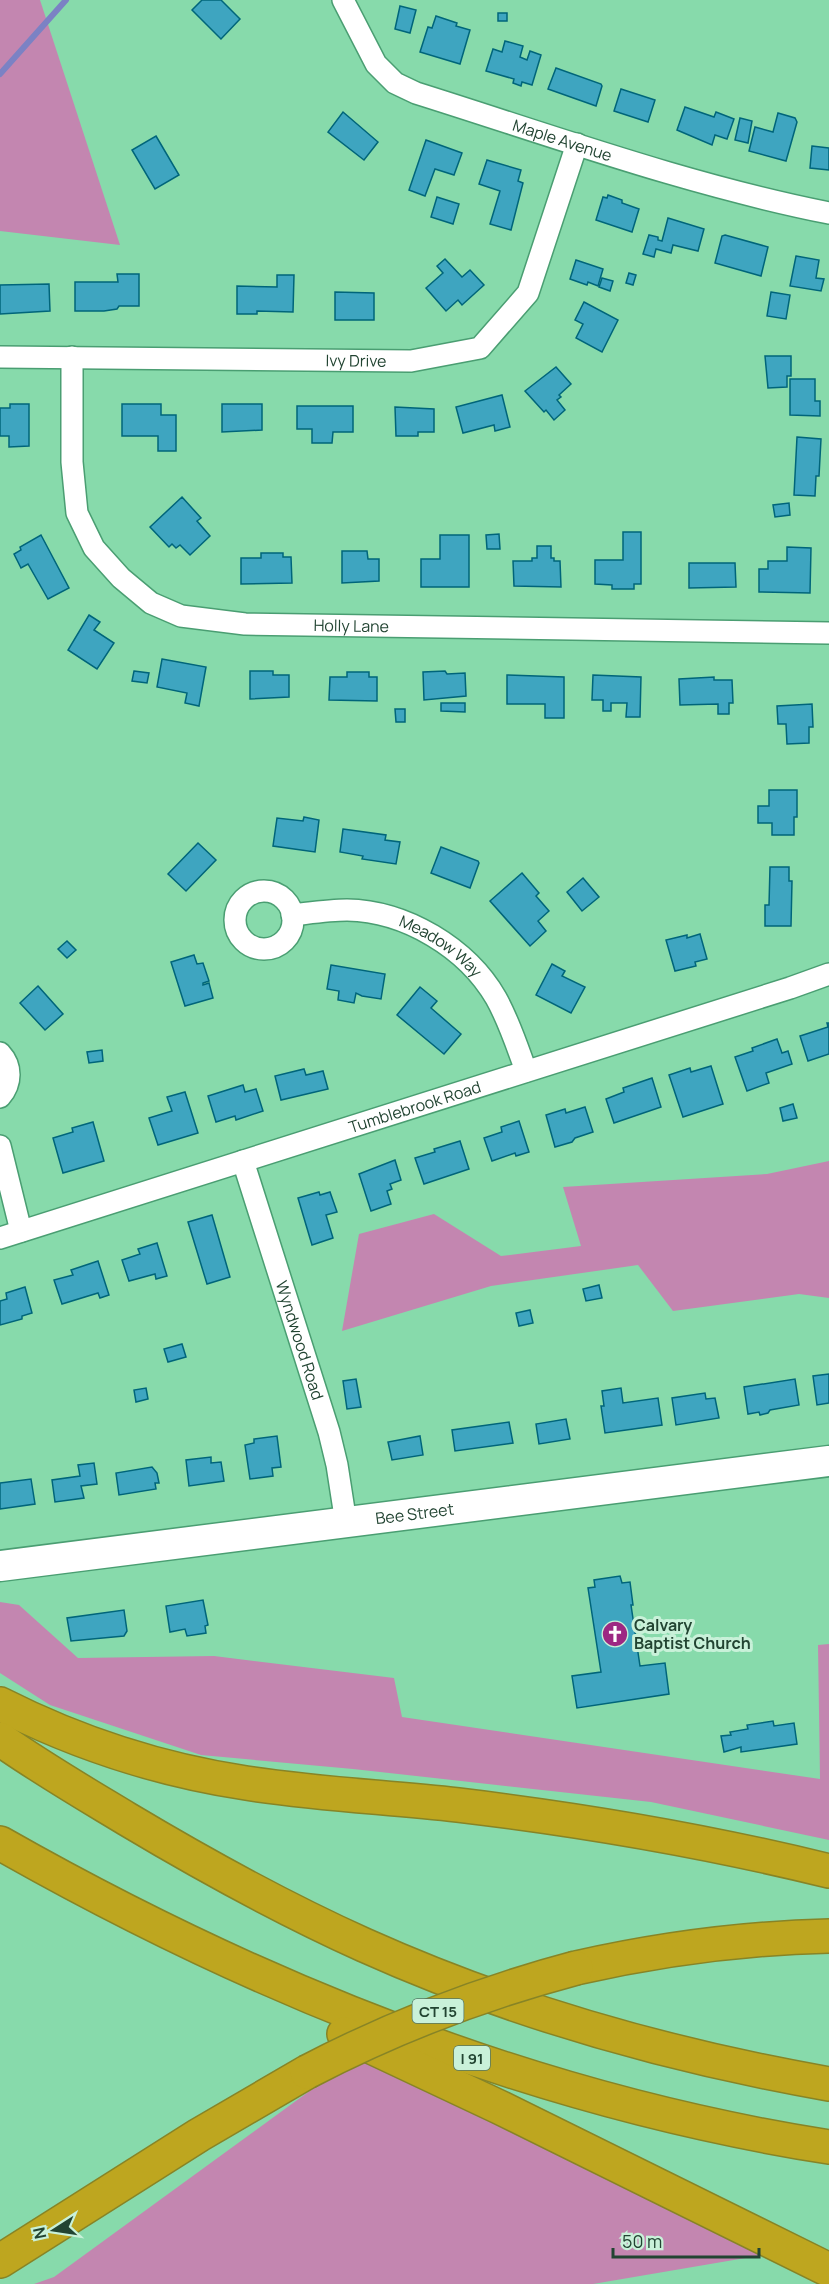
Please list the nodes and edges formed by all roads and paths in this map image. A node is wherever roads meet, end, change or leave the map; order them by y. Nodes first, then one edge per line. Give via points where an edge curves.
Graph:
1 (343, 0) edge
2 (577, 144) junction
3 (829, 213) edge
4 (0, 357) edge
5 (72, 357) junction
6 (829, 633) edge
7 (292, 915) dead end
8 (829, 974) edge
9 (0, 1053) edge
10 (526, 1071) junction
11 (0, 1097) edge
12 (0, 1146) edge
13 (243, 1161) junction
14 (21, 1231) junction
15 (0, 1238) edge
16 (829, 1461) edge
17 (346, 1523) junction
18 (0, 1566) edge
19 (0, 1704) edge
20 (0, 1739) edge
21 (0, 1843) edge
22 (829, 1871) edge
23 (133, 1914) junction
24 (829, 1936) edge
25 (829, 2084) edge
26 (829, 2147) edge
27 (128, 2180) junction
28 (0, 2238) edge
29 (0, 2261) edge
30 (829, 2270) edge

1 - 2 street, Maple Avenue via 376,64 395,83
2 - 3 street, Maple Avenue via 734,191
2 - 5 street, Ivy Drive via 528,293 480,348 411,361
4 - 5 street, Ivy Drive
5 - 6 street, Holly Lane via 72,462 77,513 94,548 121,578 151,603 181,616 245,624
7 - 10 street, Meadow Way via 347,910 374,913 400,920 454,950 495,997
8 - 10 street, Tumblebrook Road
9 - 11 street via 10,1077
10 - 13 street, Tumblebrook Road
12 - 14 street
13 - 14 street, Tumblebrook Road
13 - 17 street, Wyndwood Road via 329,1432
14 - 15 street, Tumblebrook Road
16 - 17 street, Bee Street
17 - 18 street, Bee Street
19 - 22 highway via 110,1750 219,1779 610,1826
20 - 25 highway via 198,1861 299,1915 405,1963 609,2033
21 - 23 highway, I 91
23 - 26 highway, I 91 via 331,2007 484,2062 653,2110
23 - 30 highway via 166,1947 197,1965 489,2102
24 - 27 highway, CT 15, bridge via 711,1943 664,1950 576,1968 430,2014 307,2072
27 - 28 highway via 65,2204
27 - 29 highway, CT 15

